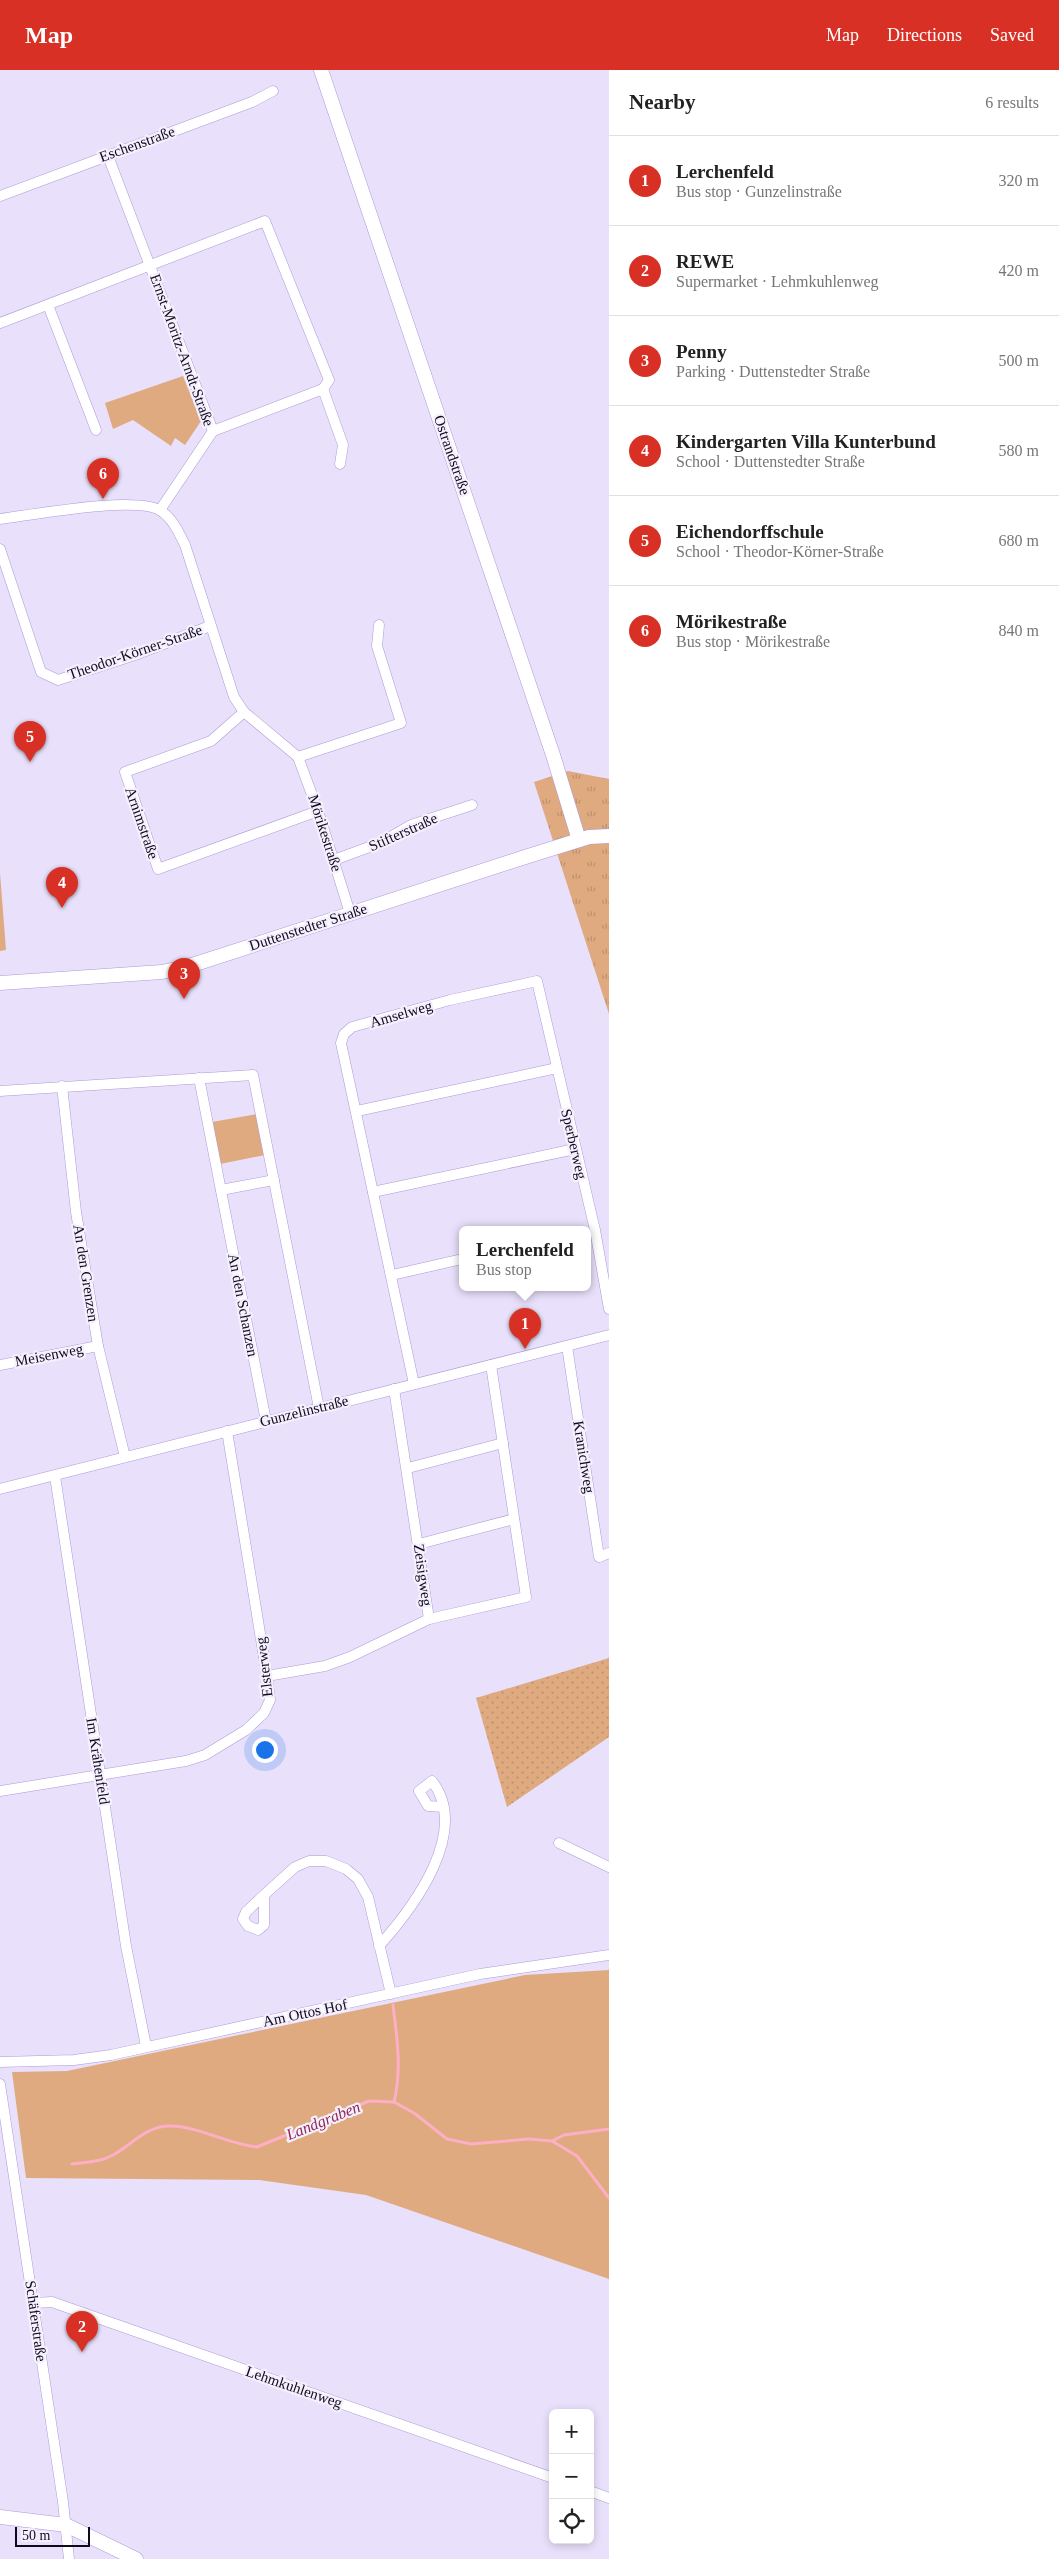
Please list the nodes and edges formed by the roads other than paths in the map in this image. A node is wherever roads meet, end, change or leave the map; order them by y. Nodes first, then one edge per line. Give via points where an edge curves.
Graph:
1 (321, 70) edge
2 (273, 91) dead end
3 (108, 156) junction
4 (0, 196) edge
5 (150, 264) junction
6 (48, 305) junction
7 (0, 323) edge
8 (323, 389) junction
9 (96, 430) dead end
10 (213, 431) junction
11 (340, 464) dead end
12 (160, 510) junction
13 (0, 519) edge
14 (0, 549) edge
15 (378, 625) dead end
16 (210, 626) junction
17 (244, 712) junction
18 (298, 757) junction
19 (472, 805) dead end
20 (318, 811) junction
21 (609, 836) edge
22 (579, 840) junction
23 (334, 860) junction
24 (350, 913) junction
25 (537, 981) joint
26 (0, 983) edge
27 (557, 1068) junction
28 (199, 1078) junction
29 (62, 1086) junction
30 (0, 1091) edge
31 (357, 1111) junction
32 (575, 1149) junction
33 (274, 1180) junction
34 (221, 1190) junction
35 (373, 1192) junction
36 (590, 1226) edge
37 (591, 1231) edge
38 (459, 1260) edge
39 (392, 1275) junction
40 (609, 1309) edge
41 (609, 1335) edge
42 (98, 1346) junction
43 (567, 1346) junction
44 (0, 1364) edge
45 (491, 1364) junction
46 (414, 1384) junction
47 (394, 1389) junction
48 (319, 1408) junction
49 (266, 1421) junction
50 (227, 1431) junction
51 (503, 1444) junction
52 (125, 1457) junction
53 (408, 1468) junction
54 (56, 1476) junction
55 (0, 1489) edge
56 (514, 1519) junction
57 (419, 1544) junction
58 (609, 1553) edge
59 (429, 1619) junction
60 (267, 1676) junction
61 (100, 1775) junction
62 (0, 1791) edge
63 (444, 1807) dead end
64 (559, 1843) dead end
65 (609, 1867) edge
66 (264, 1895) dead end
67 (379, 1946) junction
68 (609, 1956) edge
69 (391, 1994) junction
70 (146, 2046) junction
71 (0, 2062) edge
72 (0, 2084) edge
73 (34, 2303) junction
74 (549, 2477) edge
75 (594, 2492) edge
76 (609, 2498) edge
77 (0, 2516) edge
78 (66, 2525) junction
79 (69, 2559) edge
80 (136, 2559) edge

1 - 22 street, Ostrandstraße
2 - 3 street, Eschenstraße via 252,102
3 - 4 street, Eschenstraße
3 - 5 street, Ernst-Moritz-Arndt-Straße
5 - 6 street, Ernst-Moritz-Arndt-Straße
5 - 8 street via 265,221 329,380
5 - 10 street, Ernst-Moritz-Arndt-Straße
6 - 7 street, Ernst-Moritz-Arndt-Straße
6 - 9 street
8 - 10 street
8 - 11 street via 342,444
10 - 12 street, Ernst-Moritz-Arndt-Straße
12 - 13 street via 126,504
12 - 16 street, Mörikestraße via 174,524 185,546
14 - 16 street, Theodor-Körner-Straße via 41,672 58,680
15 - 18 street via 377,646 401,722
16 - 17 street, Mörikestraße via 234,697
17 - 18 street, Mörikestraße
17 - 20 street, Arnimstraße via 211,741 125,772 158,869
18 - 20 street, Mörikestraße
19 - 23 street, Stifterstraße via 411,825 380,843
20 - 23 street, Mörikestraße
21 - 22 street, Duttenstedter Straße
22 - 24 street, Duttenstedter Straße
23 - 24 street, Mörikestraße
24 - 26 street, Duttenstedter Straße via 162,972
25 - 27 street, Sperberweg
25 - 31 street, Amselweg via 450,1000 352,1028 344,1034 341,1044
27 - 31 street
27 - 32 street, Sperberweg
28 - 29 street
28 - 33 street via 253,1075
28 - 34 street, An den Schanzen
29 - 30 street
29 - 42 street, An den Grenzen via 76,1212
31 - 35 street, Amselweg
32 - 35 street
32 - 36 street, Sperberweg
33 - 34 street
33 - 48 street
34 - 49 street, An den Schanzen
35 - 39 street, Amselweg
37 - 40 street, Sperberweg
38 - 39 street
39 - 46 street, Amselweg
41 - 43 street, Gunzelinstraße
42 - 44 street, Meisenweg
42 - 52 street, An den Grenzen
43 - 45 street, Gunzelinstraße
43 - 58 street, Kranichweg via 599,1557
45 - 46 street, Gunzelinstraße
45 - 51 street
46 - 47 street, Gunzelinstraße
47 - 48 street, Gunzelinstraße
47 - 53 street, Zeisigweg
48 - 49 street, Gunzelinstraße
49 - 50 street, Gunzelinstraße
50 - 52 street, Gunzelinstraße
50 - 60 street, Elsterweg
51 - 53 street
51 - 56 street
52 - 54 street, Gunzelinstraße
53 - 57 street, Zeisigweg
54 - 55 street, Gunzelinstraße
54 - 61 street, Im Krähenfeld
56 - 57 street
56 - 59 street via 526,1597
57 - 59 street, Zeisigweg
59 - 60 street, Zeisigweg via 350,1658 325,1666
60 - 61 street, Elsterweg via 270,1700 264,1713 223,1746 186,1761
61 - 62 street, Elsterweg
61 - 70 street, Im Krähenfeld via 126,1946
63 - 67 street via 444,1836 437,1859 420,1895
64 - 65 street
66 - 67 street via 295,1866 309,1861 326,1861 346,1868 364,1888
67 - 69 street
68 - 69 street, Am Ottos Hof via 515,1968
69 - 70 street, Am Ottos Hof
70 - 71 street, Am Ottos Hof via 74,2060
72 - 73 street, Schäferstraße
73 - 74 street, Lehmkuhlenweg via 52,2302
73 - 78 street, Schäferstraße
75 - 76 street
77 - 78 street
78 - 79 street, Schäferstraße
78 - 80 street

